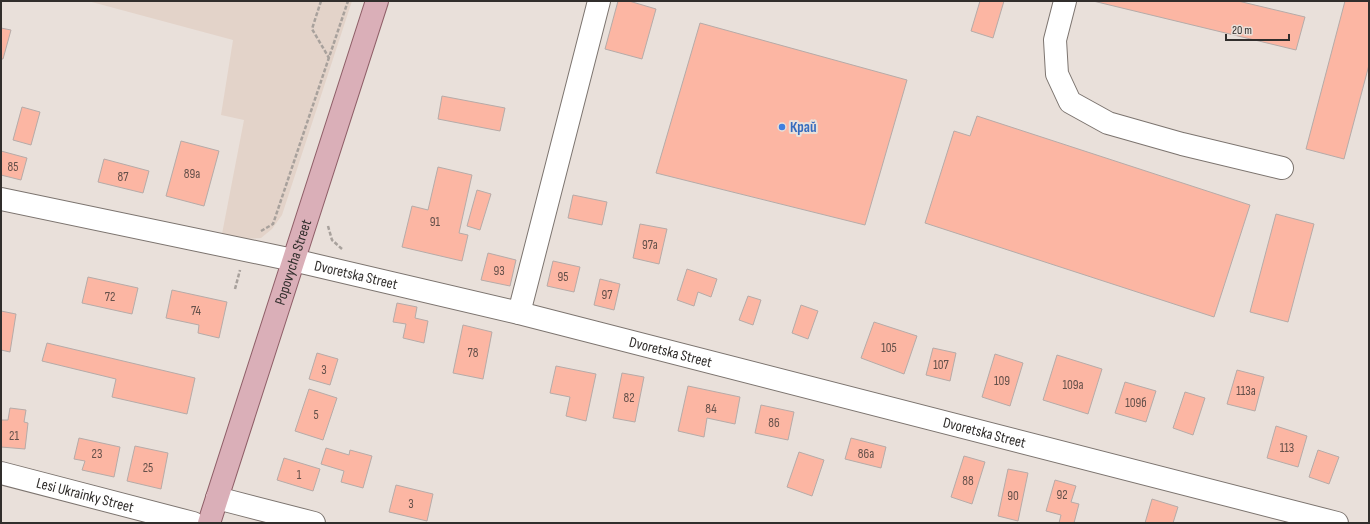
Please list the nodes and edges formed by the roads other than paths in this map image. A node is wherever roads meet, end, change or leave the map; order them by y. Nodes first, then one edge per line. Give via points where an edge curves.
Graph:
1 (377, 1) edge
2 (599, 1) edge
3 (1065, 1) edge
4 (1282, 168) dead end
5 (1, 199) edge
6 (293, 260) junction
7 (518, 313) junction
8 (1, 473) edge
9 (217, 498) junction
10 (193, 523) edge
11 (209, 523) edge
12 (314, 523) edge
13 (1337, 523) edge

1 - 6 main road, Popovycha Street
2 - 7 street
3 - 4 street via 1054,40 1057,74 1070,102 1108,123
5 - 6 street, Dvoretska Street
6 - 7 street, Dvoretska Street
6 - 9 main road, Popovycha Street
7 - 13 street, Dvoretska Street
8 - 10 street, Lesi Ukrainky Street
9 - 11 main road, Popovycha Street
9 - 12 street

